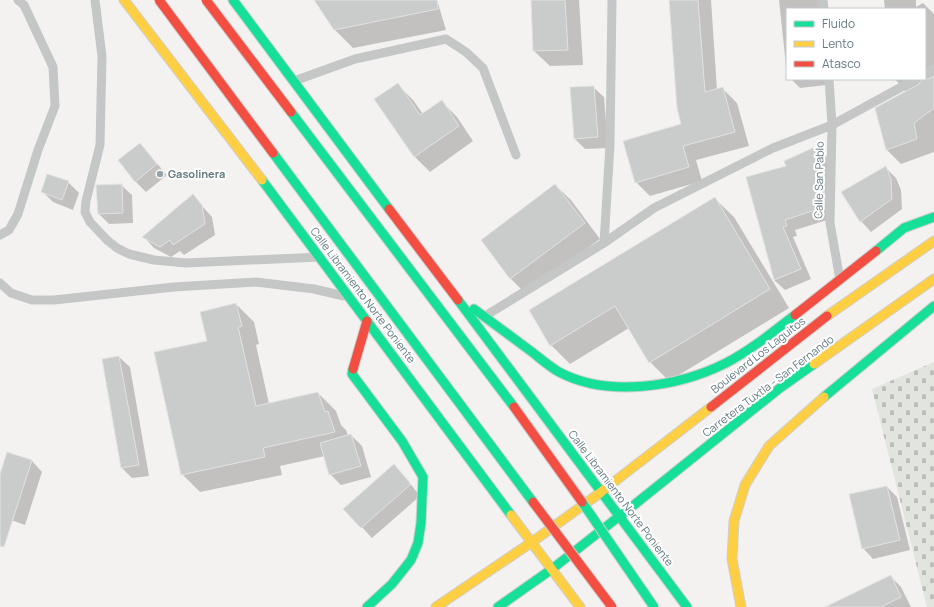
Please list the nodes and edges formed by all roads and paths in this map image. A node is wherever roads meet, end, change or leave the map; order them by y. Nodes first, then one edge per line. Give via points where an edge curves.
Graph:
1 (18, 0) edge
2 (94, 0) edge
3 (124, 0) edge
4 (159, 0) edge
5 (206, 0) edge
6 (233, 0) edge
7 (612, 0) edge
8 (829, 80) edge
9 (914, 80) edge
10 (294, 81) junction
11 (832, 125) junction
12 (516, 155) dead end
13 (934, 217) edge
14 (0, 234) edge
15 (934, 241) edge
16 (604, 242) junction
17 (321, 257) junction
18 (934, 279) edge
19 (840, 280) junction
20 (0, 283) edge
21 (450, 291) junction
22 (349, 298) junction
23 (934, 306) edge
24 (484, 317) junction
25 (367, 321) junction
26 (601, 492) junction
27 (619, 516) junction
28 (532, 542) junction
29 (552, 569) junction
30 (367, 607) edge
31 (436, 607) edge
32 (498, 607) edge
33 (580, 607) edge
34 (612, 607) edge
35 (654, 607) edge
36 (687, 607) edge
37 (740, 607) edge

1 - 14 lane via 24,5 53,67 55,106 18,214 9,230
2 - 17 lane via 102,63 100,145 85,212 90,222 117,248 129,254 154,260 186,263
3 - 17 main road, Calle Libramiento Norte Poniente
4 - 34 main road, Calle Libramiento Norte Poniente, bridge
5 - 35 main road, bridge via 545,448
6 - 10 main road, Calle Libramiento Norte Poniente
7 - 16 lane via 610,145
8 - 11 lane, Calle San Pablo
9 - 11 lane
10 - 12 lane via 355,58 446,39 466,52 483,68
10 - 21 main road, Calle Libramiento Norte Poniente
11 - 16 lane via 773,148 654,208
11 - 19 lane, Calle San Pablo via 830,223
13 - 19 main road via 904,228
15 - 26 main road, Boulevard Los Laguitos via 829,315
16 - 24 lane
17 - 22 main road, Calle Libramiento Norte Poniente
18 - 27 main road, Carretera Tuxtla - San Fernando via 780,388
19 - 24 main road via 763,340 725,363 694,375 634,388 592,384 559,372
20 - 22 lane via 11,293 32,300 256,282 314,288
21 - 24 main road
21 - 26 main road, Calle Libramiento Norte Poniente
22 - 25 main road, Calle Libramiento Norte Poniente
23 - 37 main road via 769,446 745,486 734,521 732,559
25 - 28 main road, Calle Libramiento Norte Poniente
25 - 30 main road via 352,374 402,441 423,477 422,522 411,560 392,584
26 - 27 main road, Calle Libramiento Norte Poniente
26 - 28 main road, Boulevard Los Laguitos
27 - 29 main road, Carretera Tuxtla - San Fernando
27 - 36 main road, Calle Libramiento Norte Poniente
28 - 29 main road, Calle Libramiento Norte Poniente
28 - 31 main road
29 - 32 main road
29 - 33 main road, Calle Libramiento Norte Poniente

